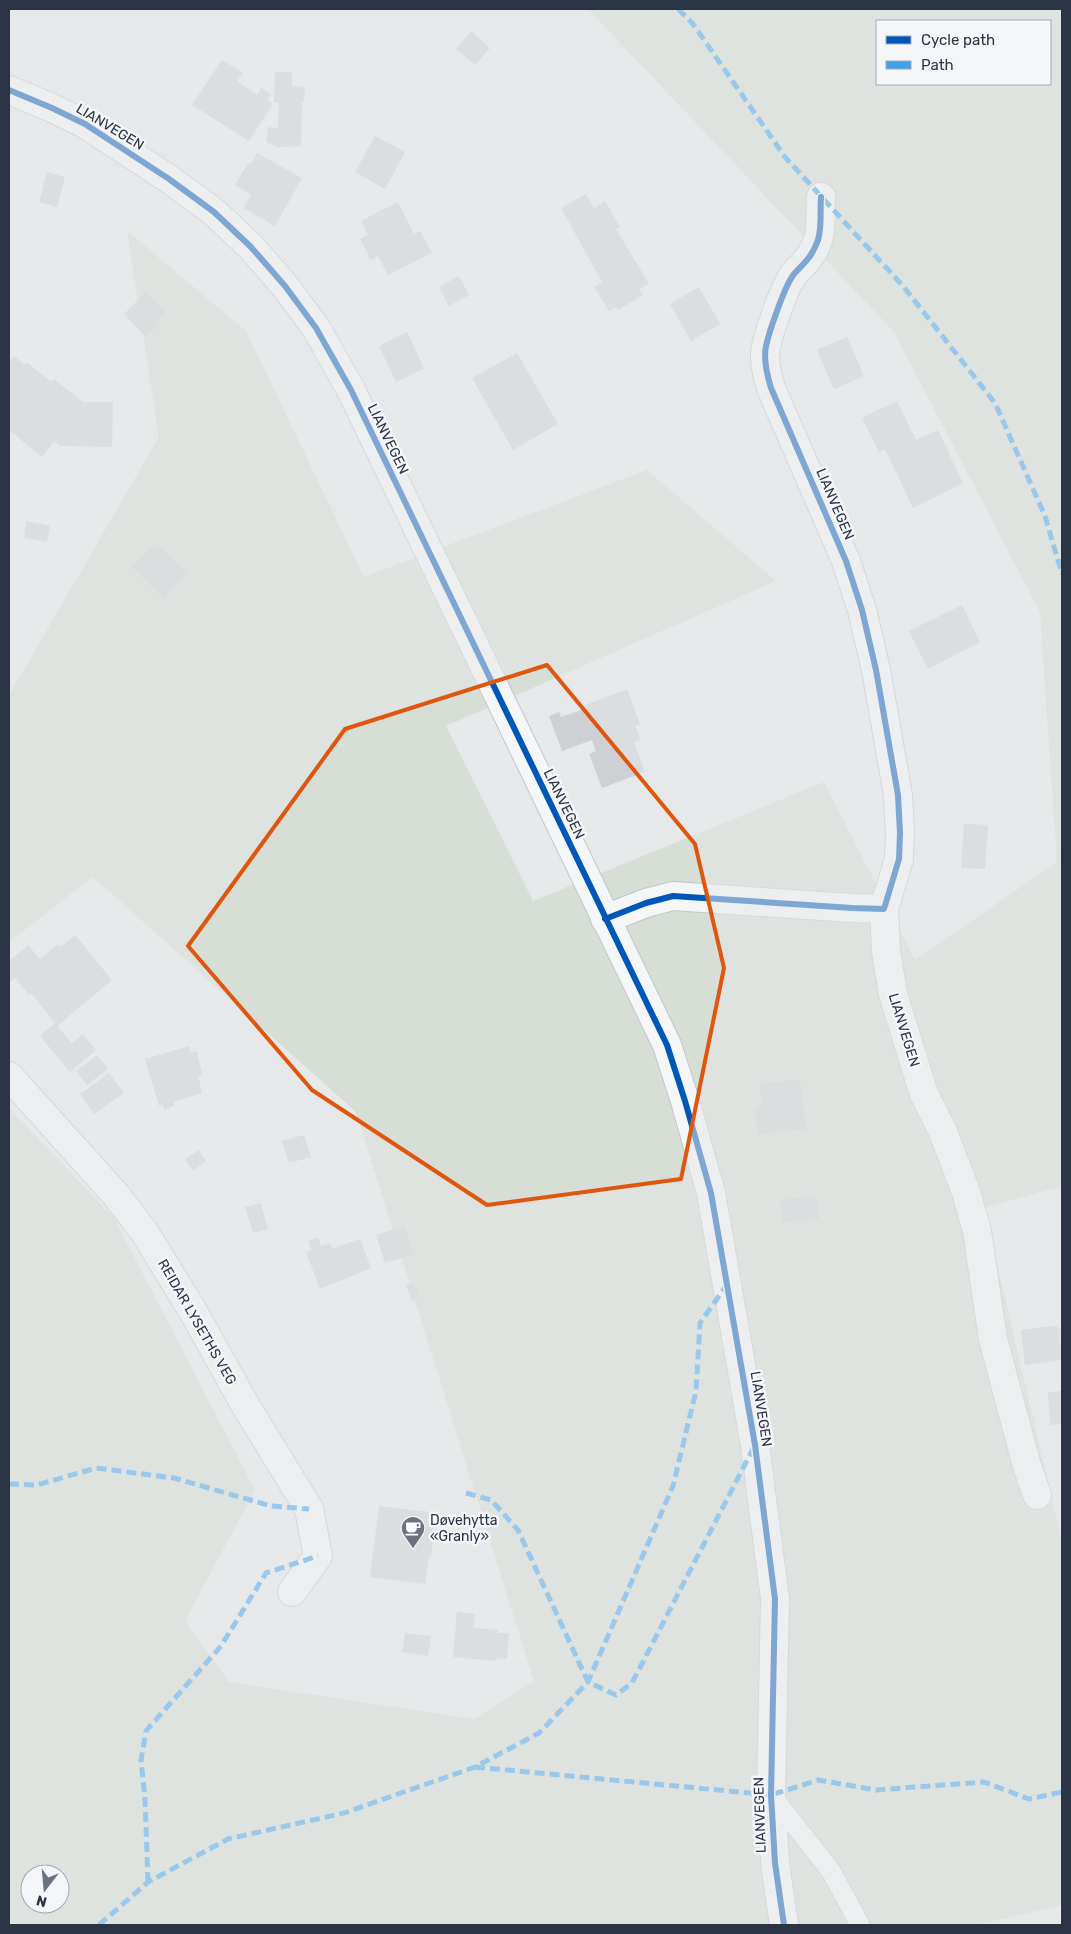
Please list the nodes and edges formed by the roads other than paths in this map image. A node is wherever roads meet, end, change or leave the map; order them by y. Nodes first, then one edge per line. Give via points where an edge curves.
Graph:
1 (9, 90) edge
2 (821, 197) dead end
3 (884, 909) junction
4 (605, 919) junction
5 (9, 1076) edge
6 (1037, 1495) dead end
7 (292, 1592) dead end
8 (771, 1795) junction
9 (784, 1925) edge
10 (860, 1925) edge

1 - 4 street, LIANVEGEN via 85,124 214,212 285,286 316,328 351,390
2 - 3 street, LIANVEGEN via 818,239 805,265 793,275 784,292 766,347 766,371 846,561 876,670 898,795 900,833 899,860
3 - 4 street via 673,896
3 - 6 street, LIANVEGEN via 893,994 924,1094 966,1192 977,1231 993,1339
4 - 8 street, LIANVEGEN via 667,1045 711,1193 755,1445 775,1599
5 - 7 street, REIDAR LYSETHS VEG via 116,1195 145,1233 309,1509 318,1556
8 - 9 street, LIANVEGEN via 774,1863
8 - 10 lane, LIANVEGEN via 831,1871

